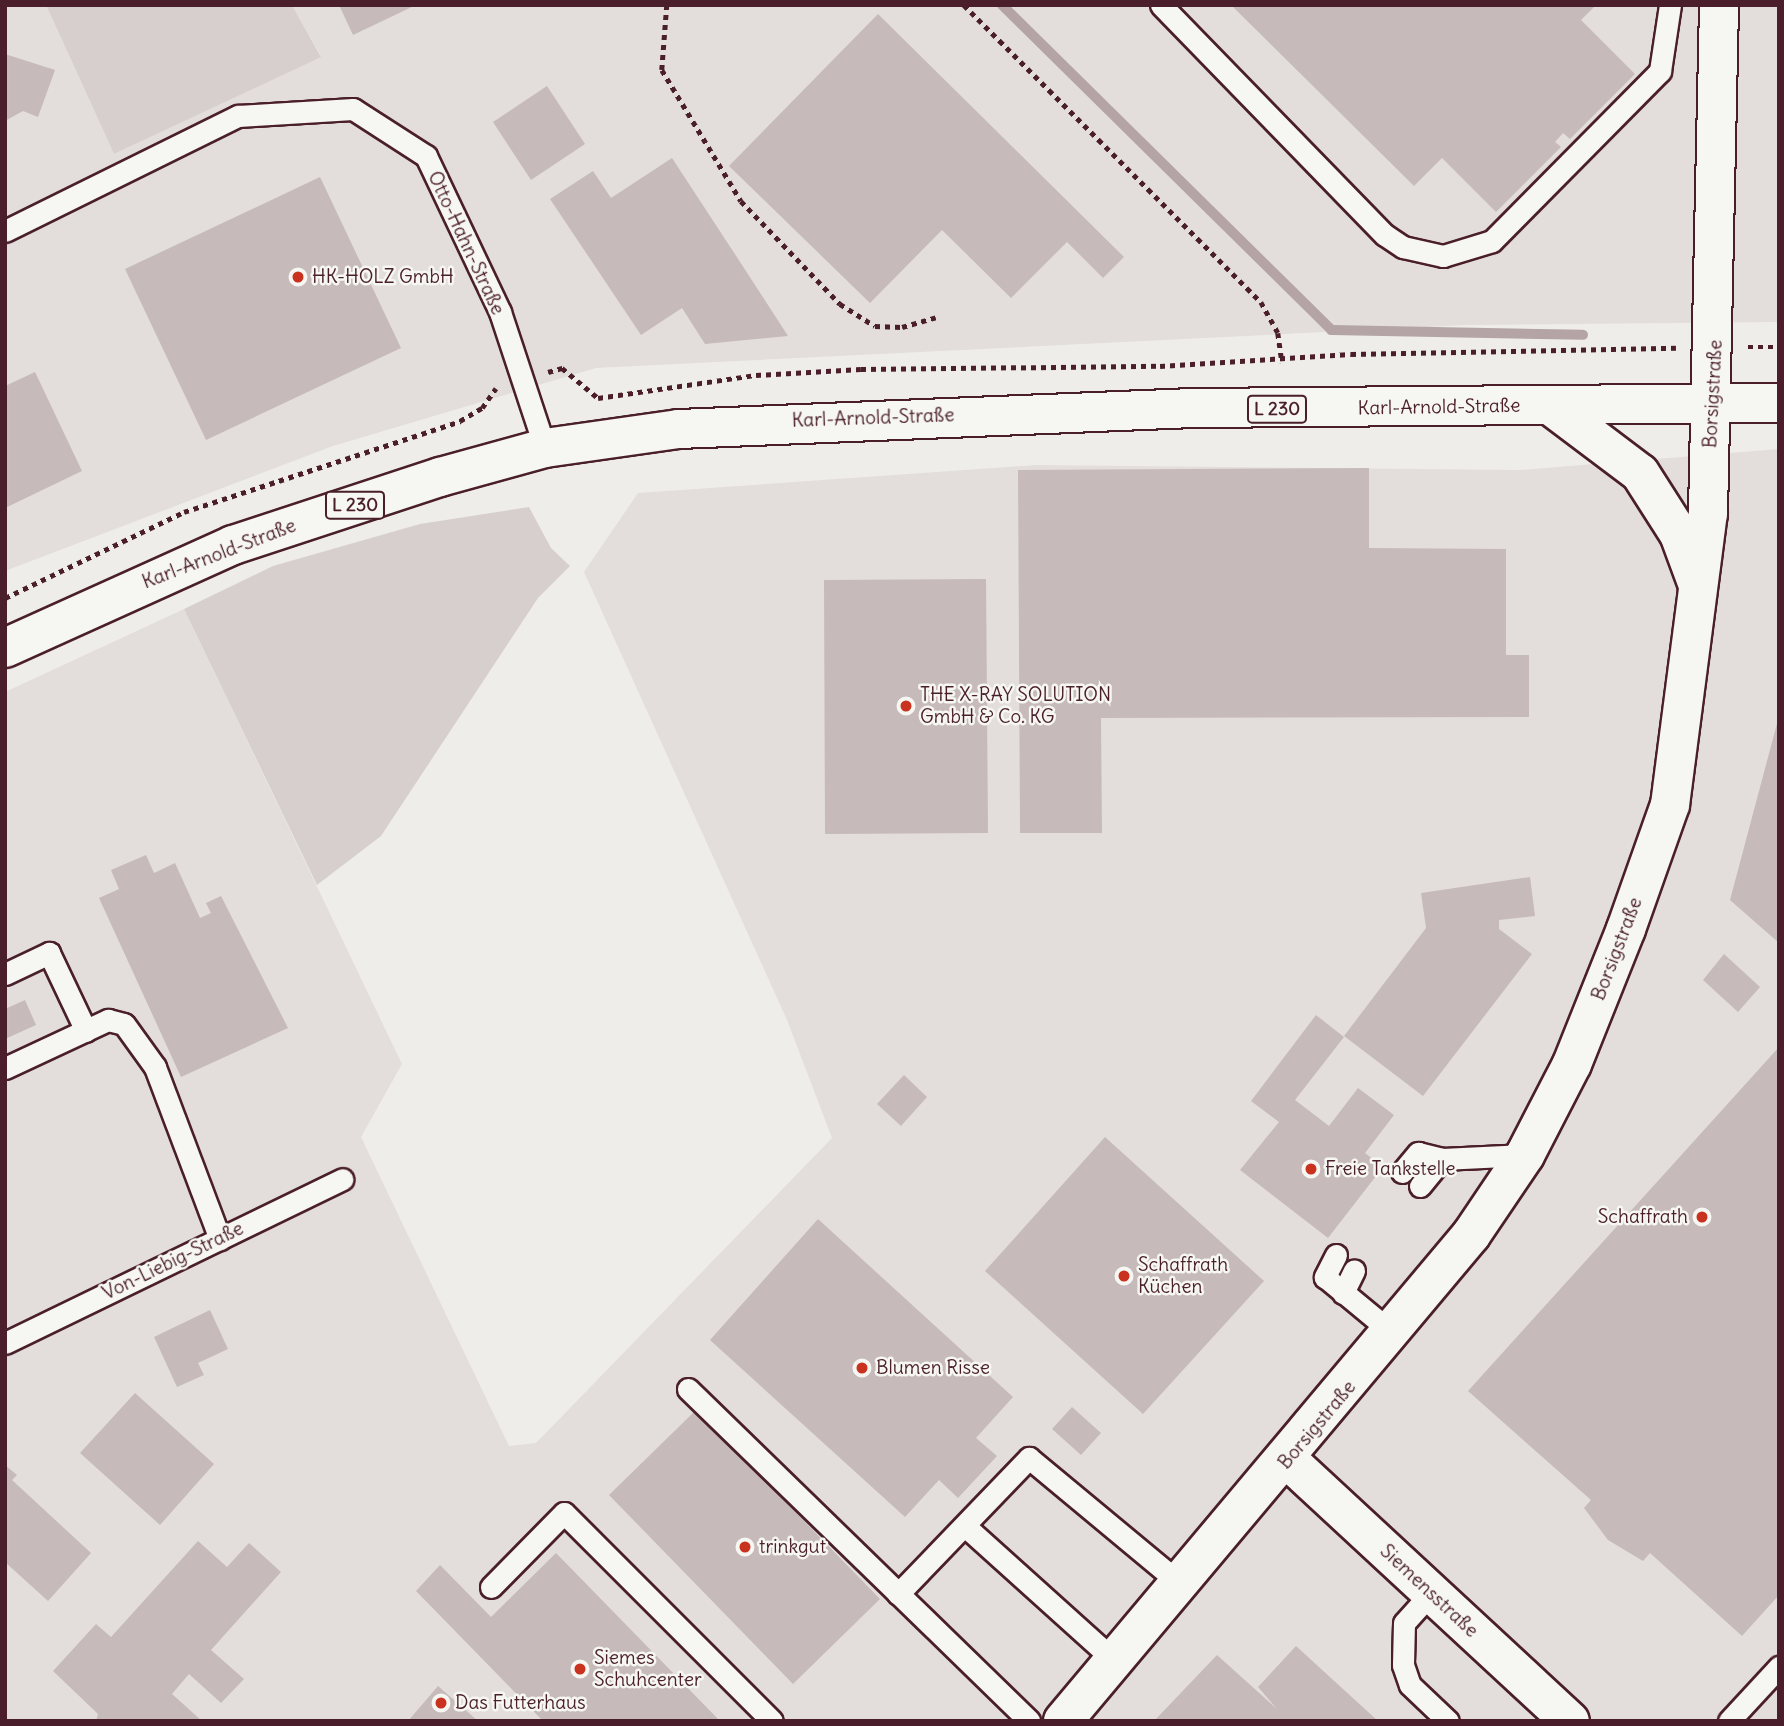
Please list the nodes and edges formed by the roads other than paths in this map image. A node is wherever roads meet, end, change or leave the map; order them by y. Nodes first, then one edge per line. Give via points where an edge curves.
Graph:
1 (1161, 5) edge
2 (1670, 5) edge
3 (1719, 5) edge
4 (5, 231) edge
5 (1779, 403) edge
6 (1711, 404) junction
7 (1551, 406) junction
8 (545, 448) junction
9 (1699, 588) junction
10 (5, 648) edge
11 (5, 974) edge
12 (86, 1031) junction
13 (5, 1068) edge
14 (1525, 1155) junction
15 (1442, 1160) junction
16 (1402, 1172) dead end
17 (342, 1179) dead end
18 (1420, 1186) dead end
19 (220, 1238) junction
20 (1336, 1255) dead end
21 (1354, 1270) dead end
22 (1343, 1293) junction
23 (1394, 1334) junction
24 (5, 1343) edge
25 (688, 1389) dead end
26 (1287, 1460) junction
27 (965, 1526) junction
28 (1181, 1584) junction
29 (491, 1587) dead end
30 (1431, 1593) junction
31 (898, 1594) junction
32 (1115, 1661) junction
33 (1779, 1667) edge
34 (772, 1721) edge
35 (1029, 1721) edge
36 (1063, 1721) edge
37 (1448, 1721) edge
38 (1570, 1721) edge
39 (1729, 1721) edge

1 - 2 lane via 1385,235 1403,247 1444,256 1492,241 1660,71
3 - 6 street, Borsigstraße
4 - 8 lane, Otto-Hahn-Straße via 238,116 353,109 426,156 500,312
5 - 6 street, Karl-Arnold-Straße / L 230
6 - 7 street, Karl-Arnold-Straße / L 230
6 - 9 street, Borsigstraße
7 - 8 street, Karl-Arnold-Straße / L 230 via 845,418 679,429
7 - 9 street via 1647,482 1679,534
8 - 10 street, Karl-Arnold-Straße / L 230 via 233,545
9 - 14 street, Borsigstraße via 1670,805 1572,1064
11 - 12 lane via 50,953
12 - 13 lane
12 - 19 lane via 108,1020 124,1024 155,1067
14 - 15 lane
14 - 23 street, Borsigstraße
15 - 16 lane via 1418,1153
15 - 18 lane
17 - 19 lane, Von-Liebig-Straße
19 - 24 lane, Von-Liebig-Straße
20 - 22 lane via 1325,1277
21 - 22 lane
22 - 23 lane
23 - 26 street, Borsigstraße
25 - 31 lane
26 - 28 street, Borsigstraße
26 - 30 street, Siemensstraße
27 - 28 lane via 1029,1458
27 - 31 lane
27 - 32 lane
28 - 32 street, Borsigstraße
29 - 34 lane via 564,1513
30 - 37 lane via 1404,1623 1403,1665 1410,1685
30 - 38 street, Siemensstraße
31 - 35 lane
32 - 36 street, Borsigstraße
33 - 39 lane

